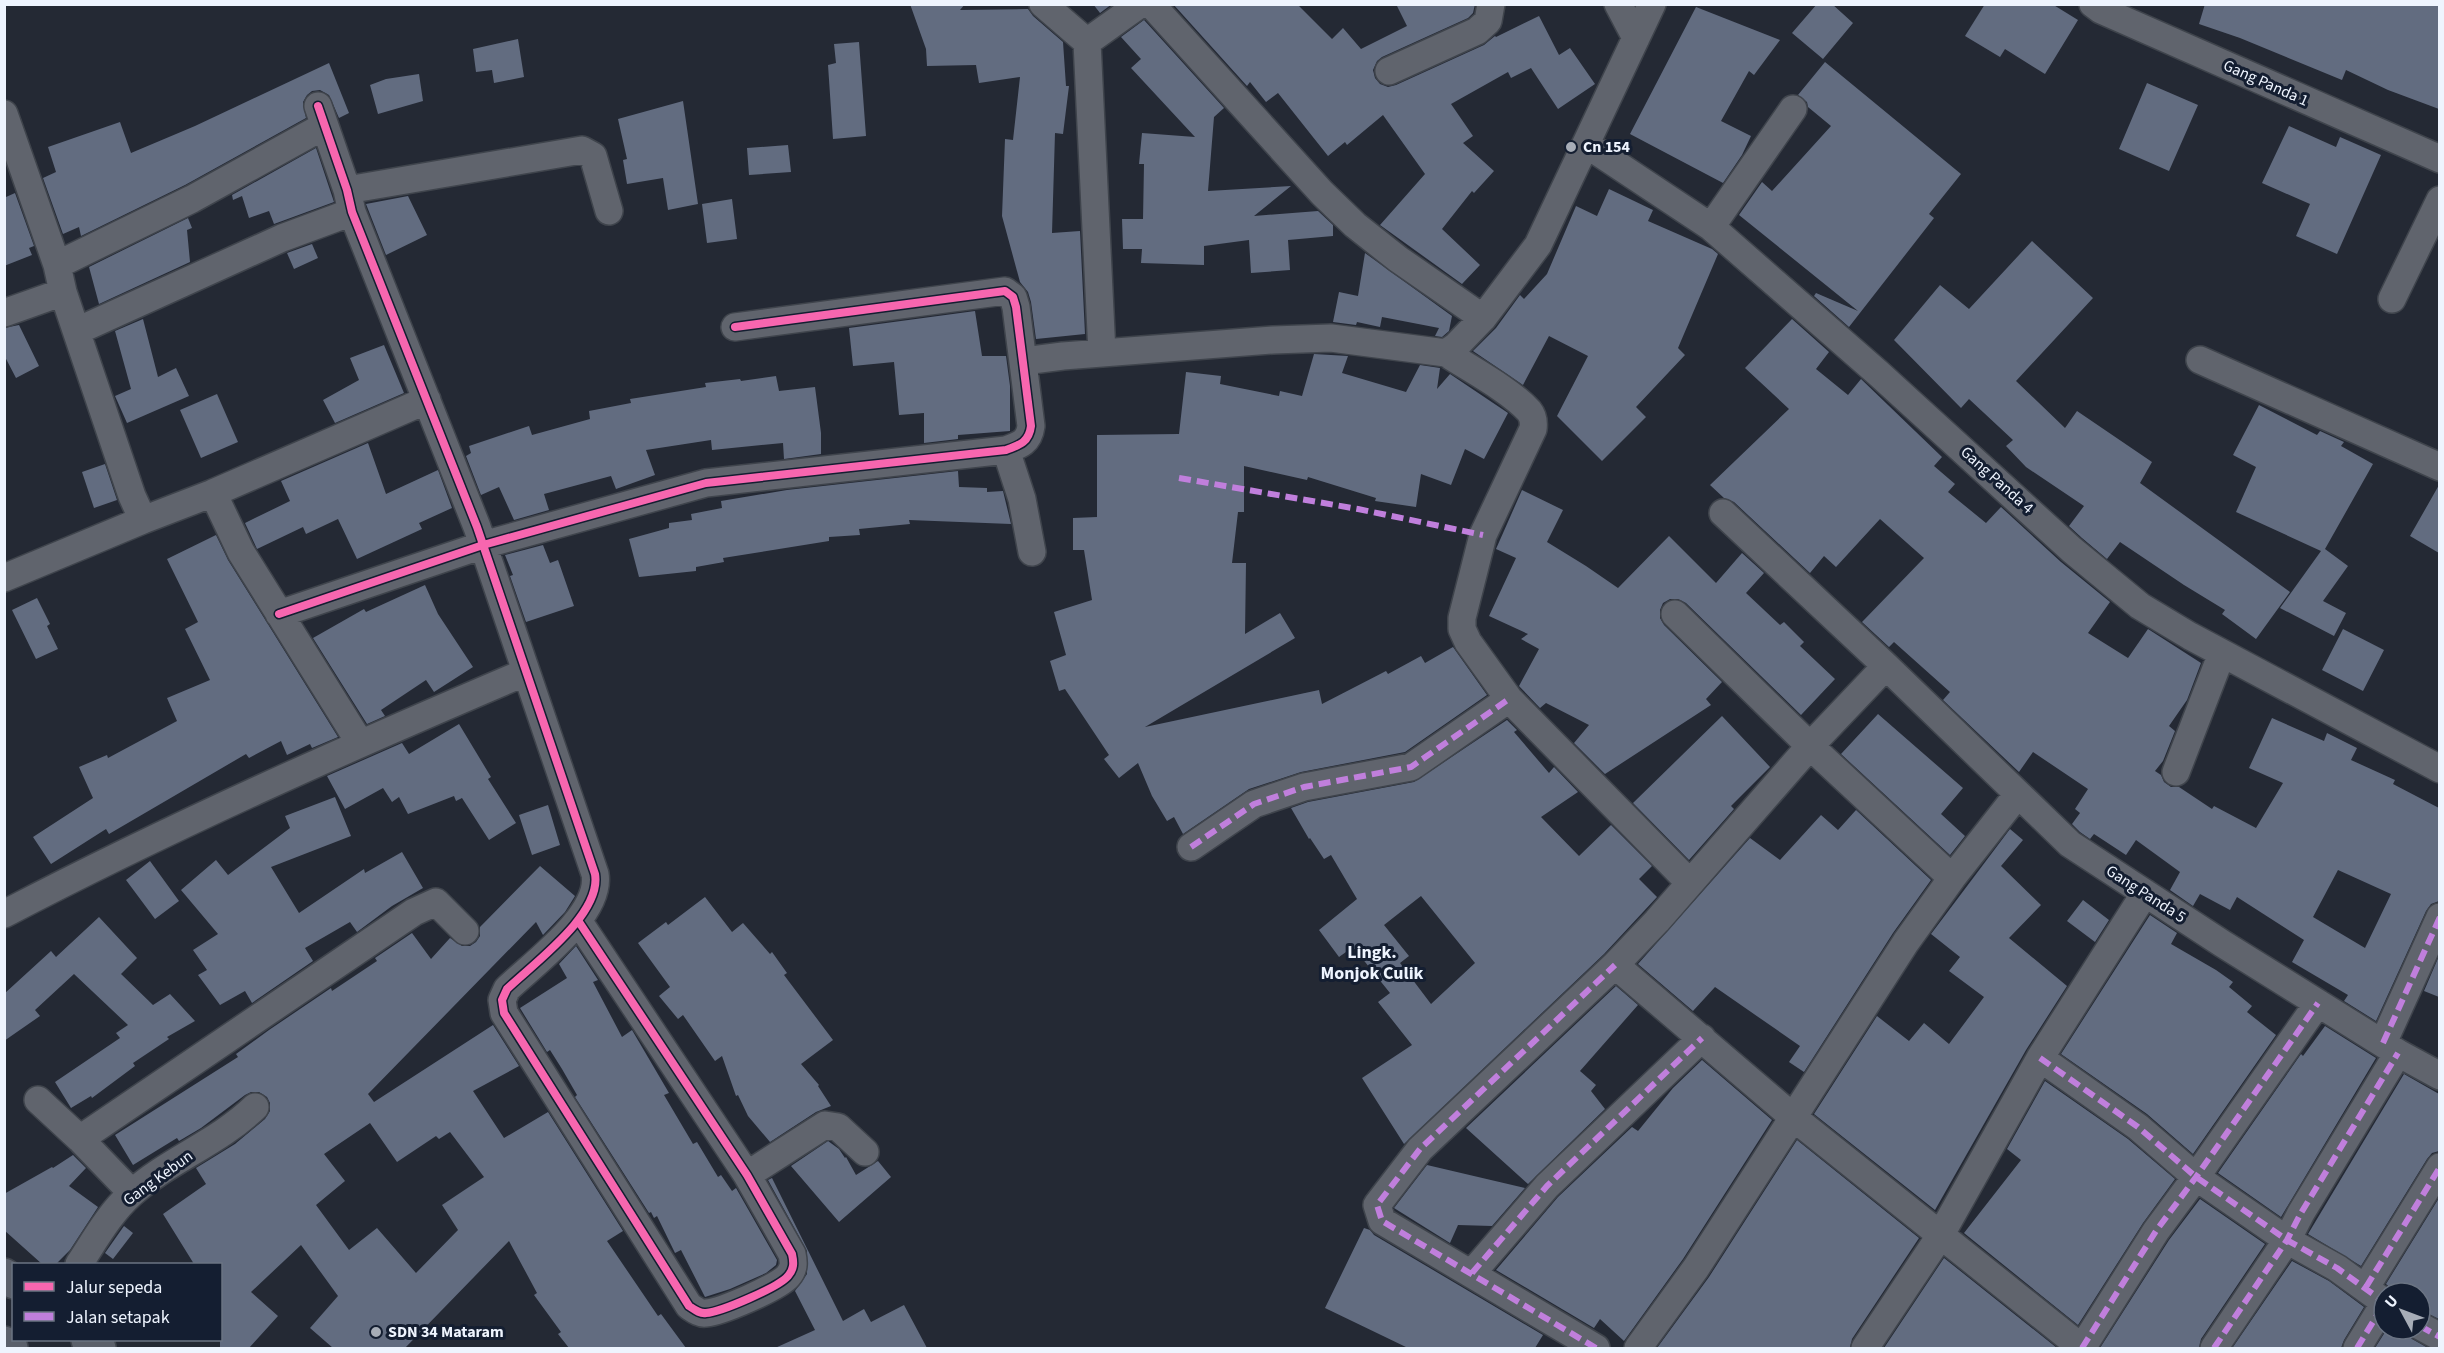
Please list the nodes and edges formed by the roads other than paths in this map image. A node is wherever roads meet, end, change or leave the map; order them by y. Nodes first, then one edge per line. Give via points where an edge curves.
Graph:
1 (1043, 4) edge
2 (1140, 4) edge
3 (1151, 4) edge
4 (1491, 4) edge
5 (1618, 4) edge
6 (1652, 4) edge
7 (2093, 4) edge
8 (1636, 38) junction
9 (1087, 42) junction
10 (1389, 71) dead end
11 (1793, 109) dead end
12 (4, 114) edge
13 (1586, 144) junction
14 (2439, 159) edge
15 (2439, 200) edge
16 (349, 201) junction
17 (609, 211) dead end
18 (1711, 227) junction
19 (57, 265) junction
20 (63, 292) junction
21 (2392, 299) dead end
22 (4, 313) edge
23 (1483, 318) junction
24 (735, 327) dead end
25 (77, 331) junction
26 (1102, 353) junction
27 (1446, 353) junction
28 (2200, 360) dead end
29 (1024, 361) junction
30 (427, 400) junction
31 (1006, 450) junction
32 (2439, 468) edge
33 (213, 493) junction
34 (1723, 513) dead end
35 (143, 520) junction
36 (483, 545) junction
37 (1032, 552) dead end
38 (4, 578) edge
39 (279, 614) junction
40 (1675, 614) dead end
41 (2222, 653) junction
42 (1886, 666) junction
43 (526, 672) junction
44 (1509, 699) junction
45 (360, 743) junction
46 (1810, 746) junction
47 (2439, 769) edge
48 (2175, 772) dead end
49 (2018, 794) junction
50 (1191, 847) dead end
51 (1952, 878) junction
52 (1690, 883) junction
53 (2145, 893) junction
54 (4, 914) edge
55 (2439, 917) edge
56 (579, 922) junction
57 (465, 930) dead end
58 (1615, 965) junction
59 (2318, 1003) junction
60 (1702, 1038) junction
61 (2390, 1048) junction
62 (2040, 1058) junction
63 (2439, 1076) edge
64 (38, 1100) dead end
65 (255, 1107) dead end
66 (1794, 1118) junction
67 (80, 1139) junction
68 (865, 1152) dead end
69 (2439, 1167) edge
70 (747, 1175) junction
71 (2196, 1177) junction
72 (132, 1194) junction
73 (1940, 1236) junction
74 (2287, 1240) junction
75 (80, 1263) edge
76 (1472, 1273) junction
77 (2386, 1281) edge
78 (2372, 1294) edge
79 (2372, 1312) edge
80 (4, 1343) edge
81 (11, 1348) edge
82 (1596, 1348) edge
83 (1638, 1348) edge
84 (1865, 1348) edge
85 (2082, 1348) edge
86 (2214, 1348) edge
87 (2357, 1348) edge

1 - 9 street
2 - 9 street
3 - 23 street via 1355,225
4 - 10 street via 1488,21 1477,31
5 - 8 street
6 - 8 street
7 - 14 street, Gang Panda 1
8 - 13 street
9 - 26 street
11 - 18 street
12 - 19 street
13 - 18 street, Gang Panda 4
13 - 23 street via 1538,245
15 - 21 street
16 - 17 street via 582,150 593,156
16 - 19 street via 321,116 192,199
16 - 25 street via 282,238
16 - 30 street
18 - 41 street, Gang Panda 4 via 2072,550 2140,606
19 - 20 street
20 - 22 street
20 - 25 street
23 - 27 street
24 - 29 street via 1005,291 1013,297
25 - 35 street
26 - 27 street via 1331,338
26 - 29 street
27 - 44 street via 1515,400 1530,412 1534,421 1483,536 1462,618 1468,642
28 - 32 street
29 - 31 street via 1031,432 1023,444
30 - 33 street
30 - 36 street
31 - 36 street via 706,483
31 - 37 street via 1022,499
33 - 35 street
33 - 39 street via 241,552
34 - 42 street, Gang Panda 5
35 - 38 street
36 - 39 street
36 - 43 street
39 - 45 street
40 - 46 street
41 - 47 street, Gang Panda 4
41 - 48 street
42 - 46 street
42 - 49 street, Gang Panda 5
43 - 45 street
43 - 56 street via 595,874 594,895
44 - 50 street via 1411,767 1304,787 1254,804
44 - 52 street
45 - 54 street
46 - 51 street
46 - 52 street
49 - 51 street
49 - 53 street, Gang Panda 5 via 2070,844
51 - 66 street via 1906,942
52 - 58 street
53 - 59 street, Gang Panda 5
53 - 62 street
55 - 61 street
56 - 70 street
56 - 70 street via 507,989 502,1006 686,1302 704,1314 774,1287 793,1268 792,1254
57 - 67 street via 436,902 414,912
58 - 60 street
58 - 76 street via 1420,1149 1377,1205 1382,1221
59 - 61 street, Gang Panda 5
59 - 71 street
60 - 66 street
60 - 76 street via 1547,1186
61 - 63 street, Gang Panda 5
61 - 74 street
62 - 71 street via 2138,1127
62 - 73 street
64 - 67 street
65 - 72 street, Gang Kebun via 242,1120
66 - 73 street
66 - 83 street
67 - 72 street
68 - 70 street via 838,1127 825,1125
69 - 77 street
71 - 74 street
71 - 85 street via 2156,1230
72 - 75 street, Gang Kebun via 114,1212
73 - 84 street
73 - 85 street
74 - 78 street
74 - 86 street
76 - 82 street
79 - 87 street
80 - 81 main road

